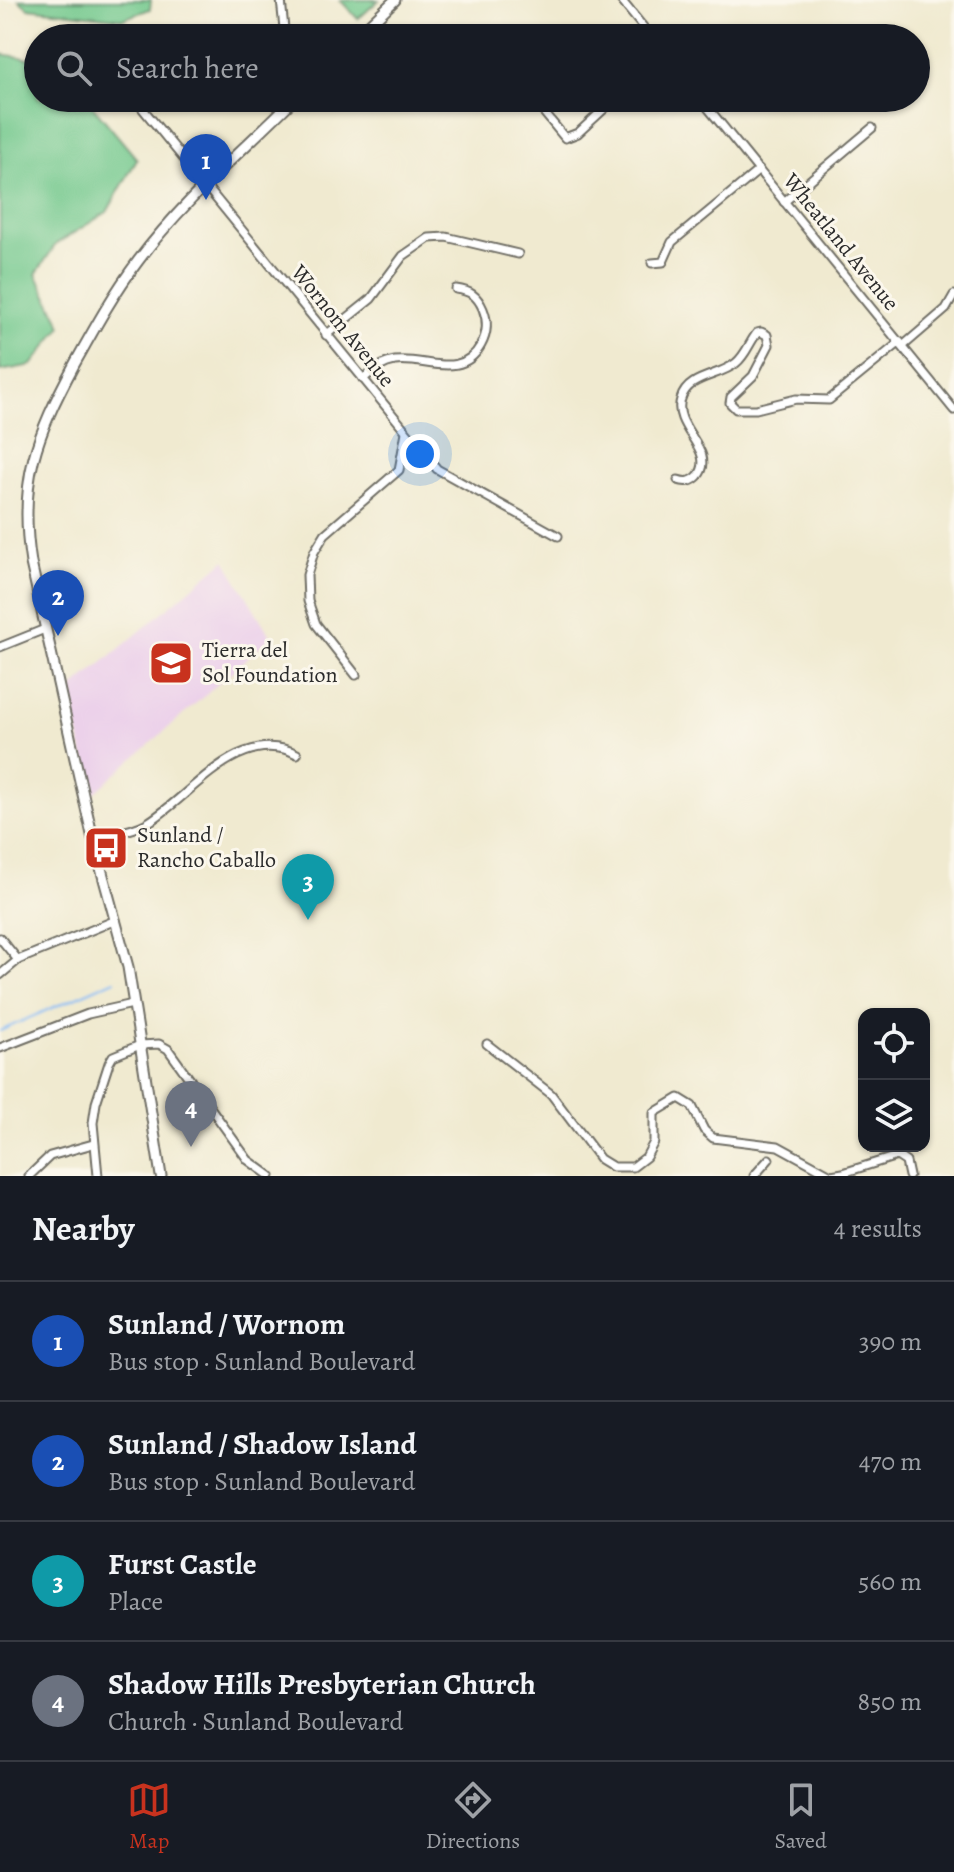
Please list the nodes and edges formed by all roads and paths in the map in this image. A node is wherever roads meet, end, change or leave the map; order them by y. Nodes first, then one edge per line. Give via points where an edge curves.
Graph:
1 (281, 0) edge
2 (395, 0) edge
3 (626, 2) edge
4 (284, 24) edge
5 (370, 24) edge
6 (642, 24) edge
7 (146, 112) edge
8 (281, 112) edge
9 (544, 112) edge
10 (600, 112) edge
11 (711, 112) edge
12 (872, 128) dead end
13 (759, 170) junction
14 (207, 186) junction
15 (784, 202) junction
16 (518, 254) dead end
17 (652, 263) dead end
18 (456, 289) dead end
19 (954, 295) edge
20 (326, 335) junction
21 (901, 344) junction
22 (363, 379) junction
23 (954, 410) edge
24 (406, 432) junction
25 (678, 480) dead end
26 (558, 536) dead end
27 (45, 629) junction
28 (0, 647) edge
29 (356, 675) dead end
30 (297, 754) dead end
31 (93, 839) junction
32 (116, 920) junction
33 (0, 938) edge
34 (18, 960) junction
35 (0, 975) edge
36 (133, 1004) junction
37 (487, 1044) dead end
38 (140, 1045) junction
39 (0, 1048) edge
40 (93, 1144) junction
41 (769, 1159) dead end
42 (29, 1176) edge
43 (98, 1176) edge
44 (161, 1176) edge
45 (270, 1176) edge
46 (754, 1176) edge
47 (909, 1176) edge

1 - 4 street
2 - 5 main road
3 - 6 street
7 - 14 street, Wornom Avenue
8 - 14 main road
9 - 10 street via 565,138
11 - 13 street, Wheatland Avenue
12 - 15 street
13 - 15 street, Wheatland Avenue
13 - 17 street via 672,242 663,262
14 - 20 street, Wornom Avenue
14 - 27 main road via 121,284 43,427 31,468 26,523
15 - 21 street, Wheatland Avenue
16 - 20 street via 429,238 403,256 371,299
18 - 22 street via 477,297 484,312 482,342 472,356 447,367 395,361
19 - 21 street via 946,309
20 - 22 street, Wornom Avenue
21 - 23 street, Wheatland Avenue
21 - 25 street via 829,400 796,399 736,409 731,397 753,376 769,345 767,335 757,333 735,364 697,381 681,399 681,414 703,461 695,480
22 - 24 street, Wornom Avenue
24 - 26 street, Wornom Avenue via 437,469
24 - 29 street via 399,470 325,534 307,575 316,624
27 - 28 street
27 - 31 main road
30 - 31 street via 269,748 237,756 145,824
31 - 32 main road
32 - 34 street
32 - 36 main road
33 - 34 street
34 - 35 street
36 - 38 main road
36 - 39 street via 88,1014
37 - 47 street via 551,1094 600,1159 613,1167 633,1167 646,1157 654,1142 654,1113 679,1098 692,1106 713,1138 778,1146 831,1175 897,1156 906,1162
38 - 40 street via 113,1056 109,1063 96,1103
38 - 44 main road
38 - 45 street via 168,1049 248,1160
40 - 42 street via 50,1156
40 - 43 street
41 - 46 street

